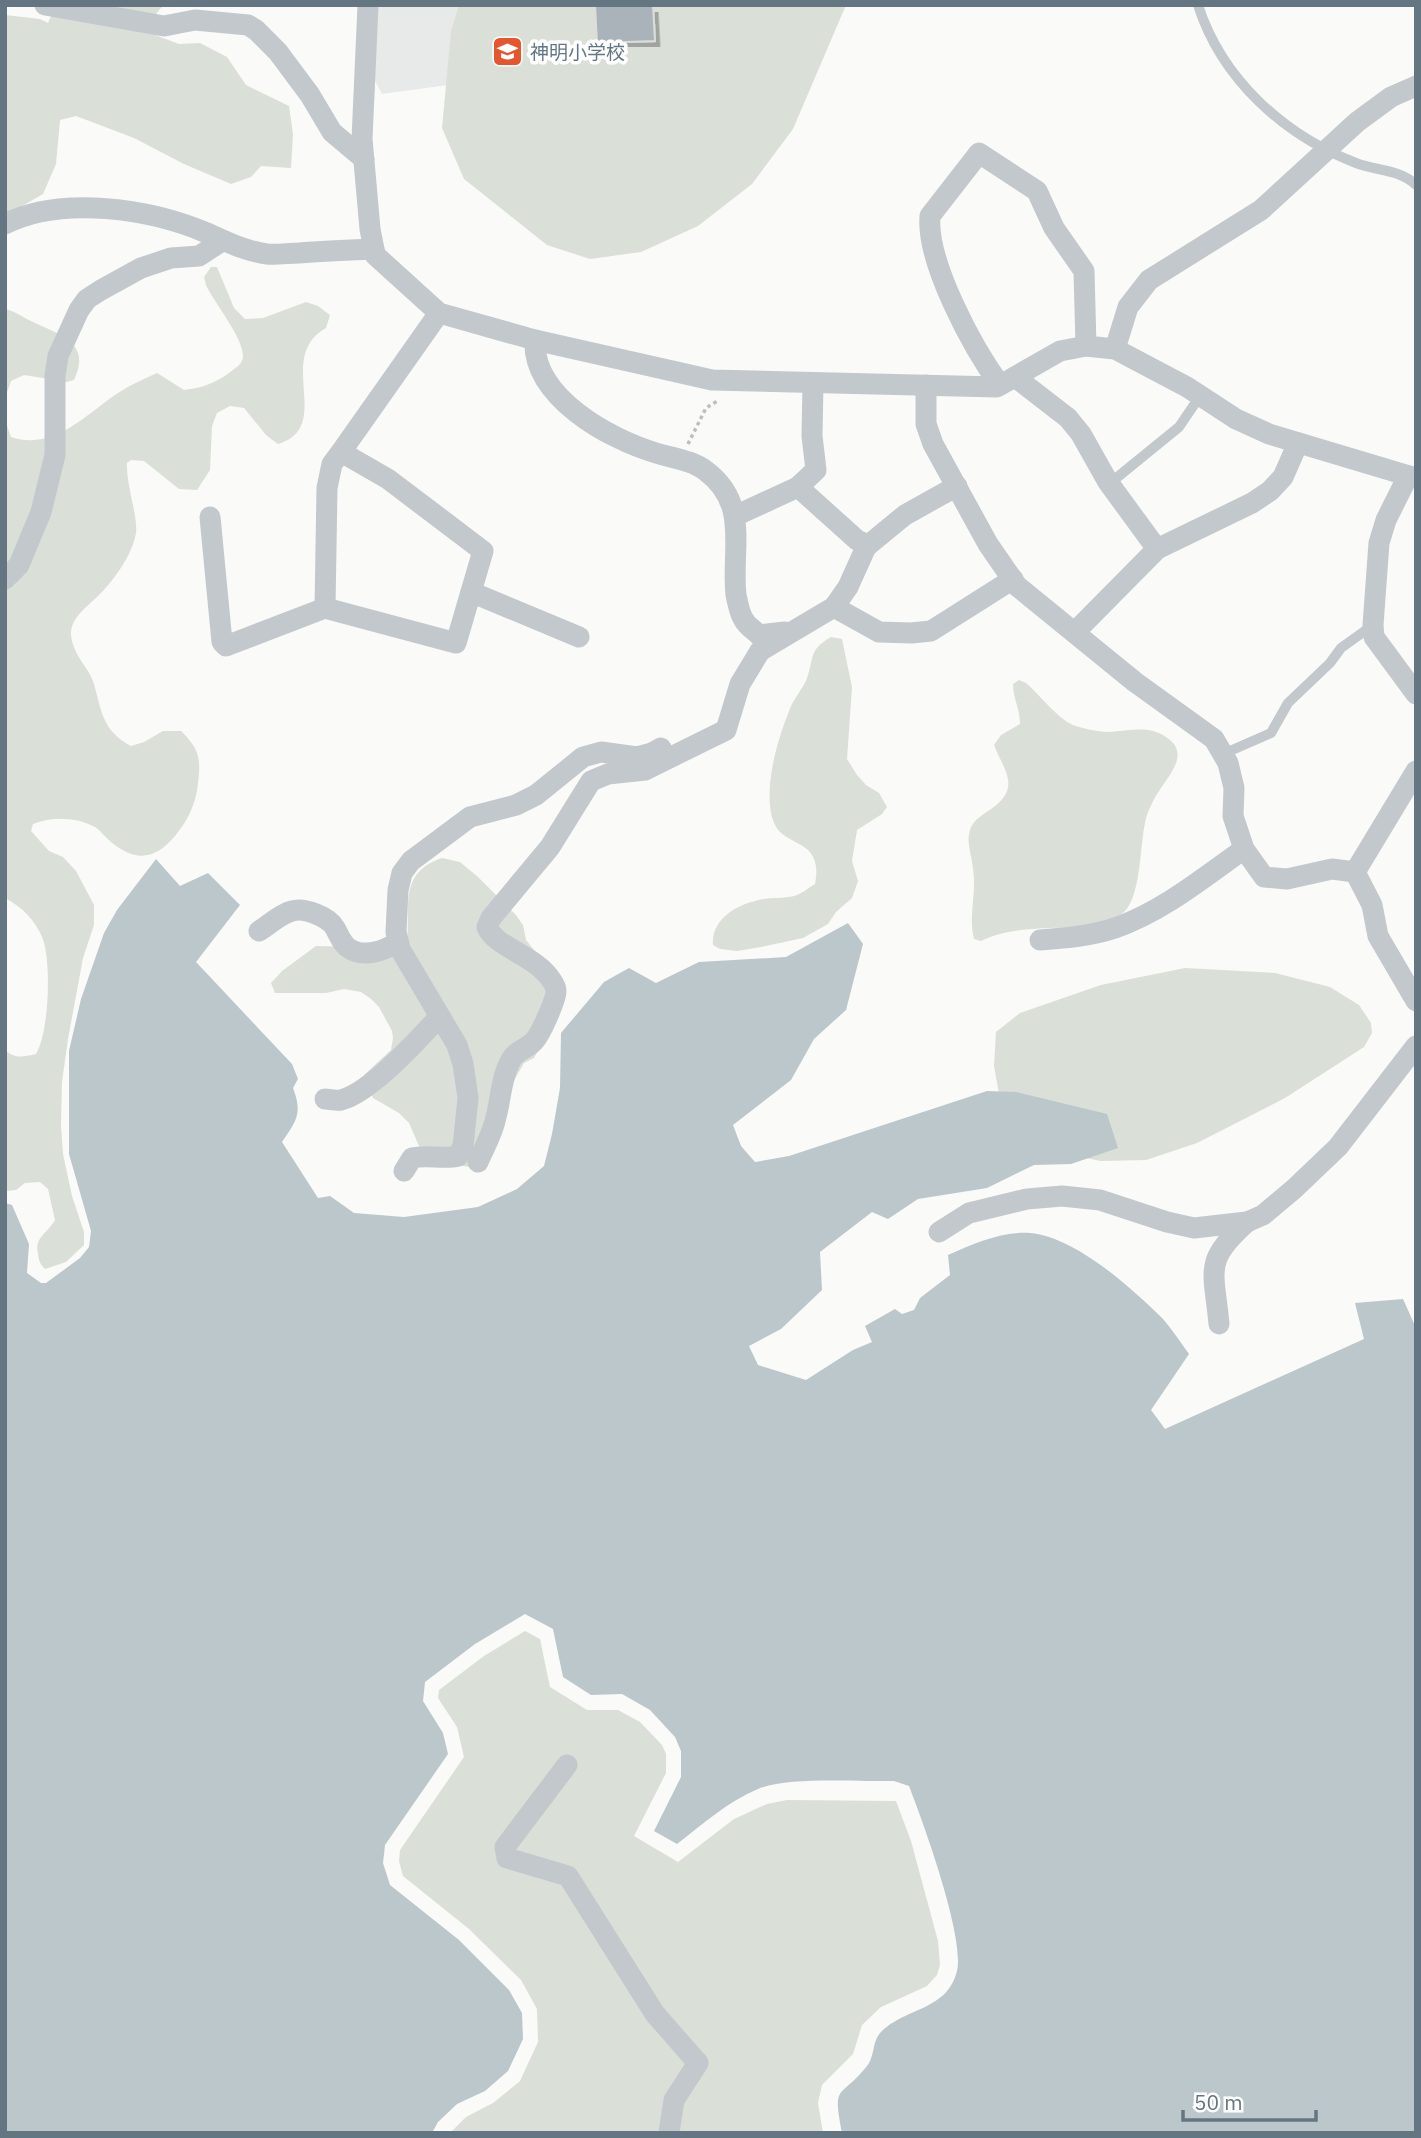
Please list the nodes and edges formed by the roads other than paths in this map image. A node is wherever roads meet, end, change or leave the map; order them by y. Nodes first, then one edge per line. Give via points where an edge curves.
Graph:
1 (45, 5) edge
2 (368, 5) edge
3 (1198, 5) edge
4 (1416, 86) edge
5 (1325, 151) junction
6 (364, 159) junction
7 (1416, 185) edge
8 (5, 224) edge
9 (222, 241) junction
10 (374, 248) junction
11 (439, 313) junction
12 (535, 340) junction
13 (1086, 346) junction
14 (1115, 349) junction
15 (1007, 381) junction
16 (813, 383) junction
17 (926, 385) junction
18 (1200, 396) junction
19 (1298, 443) junction
20 (341, 452) junction
21 (1412, 477) edge
22 (1109, 484) junction
23 (957, 486) junction
24 (798, 487) junction
25 (735, 516) junction
26 (210, 517) dead end
27 (867, 545) junction
28 (1157, 549) junction
29 (5, 579) edge
30 (1013, 579) junction
31 (471, 592) junction
32 (834, 607) junction
33 (325, 608) junction
34 (1373, 625) junction
35 (793, 630) junction
36 (1075, 632) junction
37 (579, 637) dead end
38 (1416, 694) edge
39 (703, 741) junction
40 (1223, 754) junction
41 (1416, 771) edge
42 (1244, 849) junction
43 (1354, 872) junction
44 (259, 932) dead end
45 (1041, 940) dead end
46 (398, 942) junction
47 (1416, 1001) edge
48 (439, 1017) junction
49 (1416, 1046) edge
50 (324, 1099) dead end
51 (478, 1162) dead end
52 (404, 1171) dead end
53 (1247, 1223) junction
54 (939, 1232) dead end
55 (1219, 1324) dead end
56 (567, 1765) dead end
57 (669, 2133) edge

1 - 6 street via 164,26 195,20 248,25 278,52 332,132
2 - 6 street
3 - 5 lane via 1213,41 1247,91
4 - 5 street via 1391,97
5 - 7 lane via 1408,177
5 - 14 street via 1261,210 1149,280 1128,307
6 - 10 street
8 - 9 street via 33,213 111,209 168,220
9 - 10 street via 269,254
9 - 29 street via 200,256 171,258 141,268 87,299 79,310 58,356 55,455 41,512 19,565
10 - 11 street via 375,255
11 - 12 street
11 - 20 street
12 - 16 street via 712,380
12 - 25 street via 534,351 566,405 612,436 705,470 730,499
13 - 14 street
13 - 15 street via 1060,351
13 - 15 street via 1084,271 1054,228 1037,191 979,153 930,216 929,226 944,282 984,362
14 - 18 street
15 - 17 street
15 - 22 street via 1068,418
16 - 17 street
16 - 24 street via 816,471
17 - 23 street via 926,424
18 - 19 street via 1236,419
18 - 22 lane via 1179,427
19 - 21 street
19 - 28 street via 1283,477 1270,491
20 - 31 street via 388,479 483,551
20 - 33 street via 332,464 327,488
21 - 34 street via 1386,520 1379,543
22 - 28 street
23 - 27 street via 905,515
23 - 30 street
24 - 25 street
24 - 27 street
25 - 35 street via 735,580 744,621 759,635
26 - 33 street via 226,646
27 - 32 street
28 - 36 street
30 - 32 street via 931,631 878,632
30 - 36 street
31 - 33 street via 456,643
31 - 37 street
32 - 35 street
34 - 38 street via 1374,637
34 - 40 lane via 1341,649 1288,703 1271,733
35 - 39 street via 760,651 740,684 726,730
36 - 40 street via 1214,739
39 - 46 street via 675,741 637,757 594,753 536,795 470,817 411,861 402,873
39 - 51 street via 645,770 591,781 550,847 491,918 487,928 495,939 528,957 555,984 556,993 536,1039 510,1060 496,1118
40 - 42 street via 1234,788 1233,816
41 - 43 street
42 - 43 street via 1264,877 1287,879 1332,869
42 - 45 street via 1147,914 1086,936
43 - 47 street via 1371,905 1378,936
44 - 46 street via 301,910 335,926 345,946 354,951 386,950
46 - 48 street
48 - 50 street via 367,1086 341,1100
48 - 52 street via 457,1045 467,1082 464,1146 458,1156 450,1158 412,1158
49 - 53 street via 1338,1146 1262,1215
53 - 54 street via 1194,1228 1100,1200 1062,1196 969,1213
53 - 55 street via 1217,1254
56 - 57 street via 505,1847 507,1858 568,1877 654,2014 698,2063 674,2100

